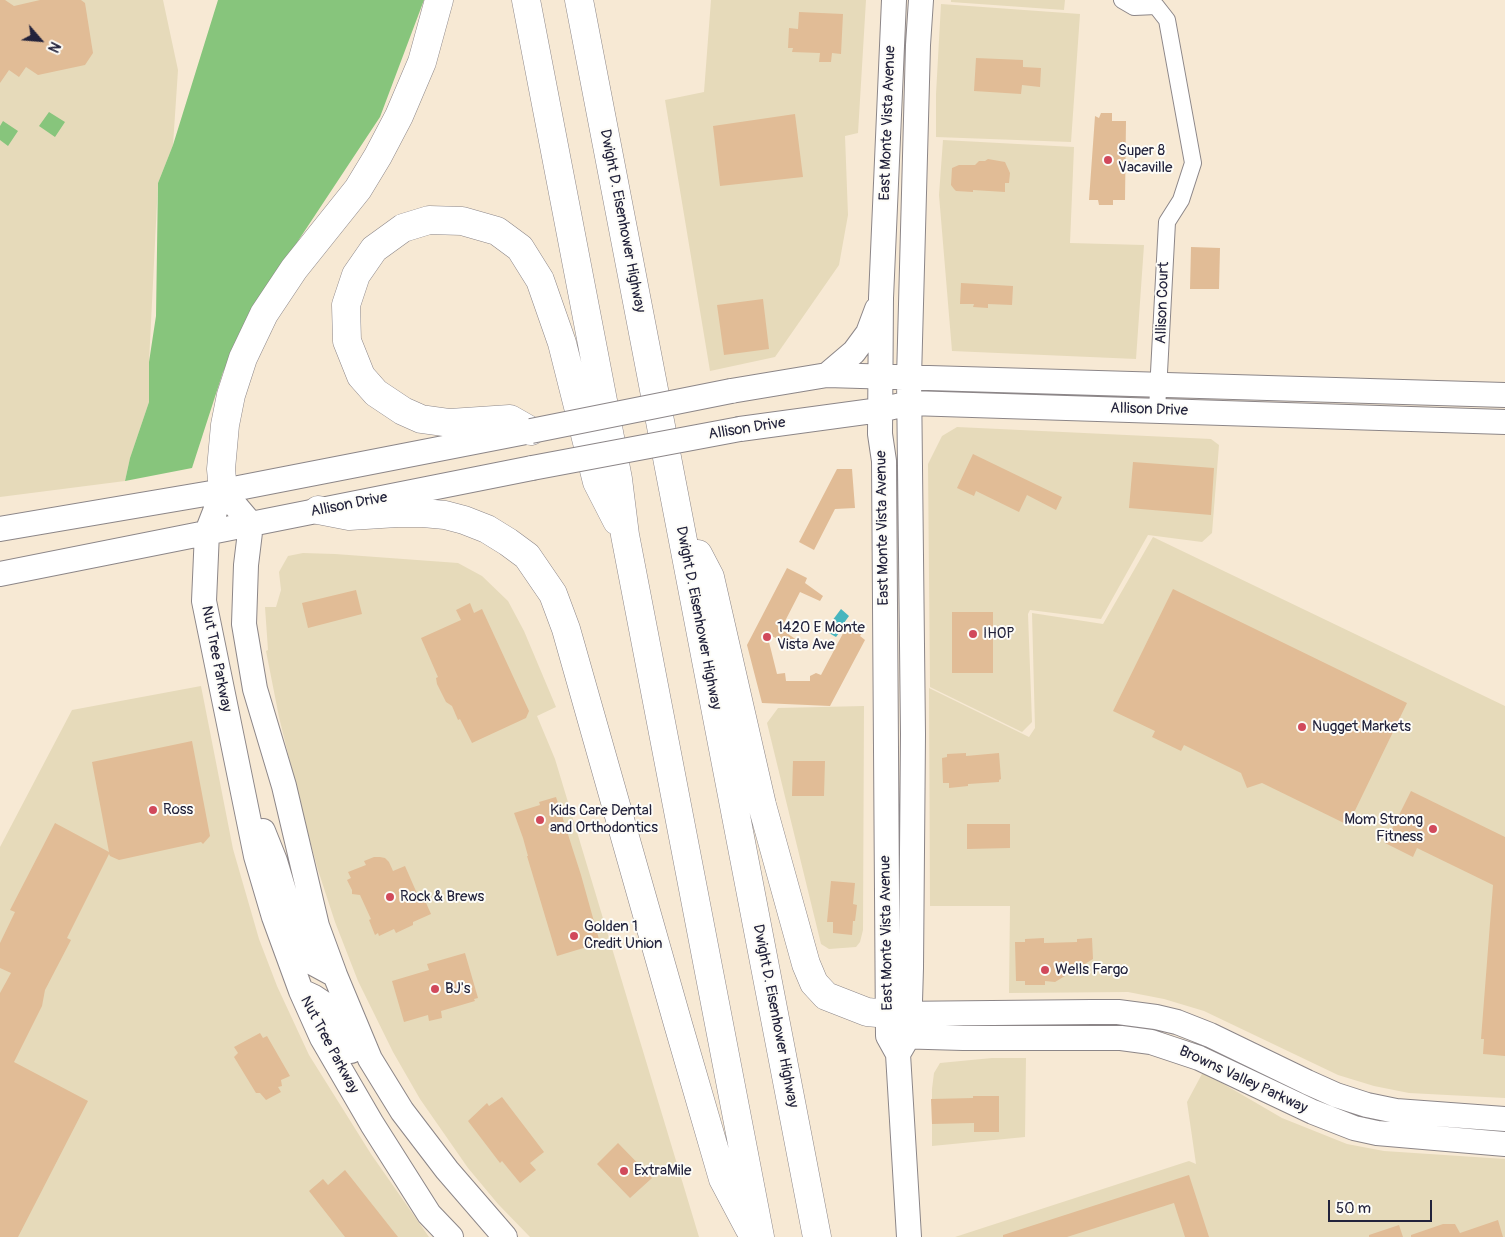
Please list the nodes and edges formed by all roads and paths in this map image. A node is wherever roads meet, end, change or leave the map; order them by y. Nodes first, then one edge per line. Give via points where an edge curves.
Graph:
1 (439, 0) edge
2 (526, 0) edge
3 (579, 0) edge
4 (894, 0) edge
5 (921, 0) edge
6 (1122, 0) edge
7 (881, 298) junction
8 (827, 375) junction
9 (880, 376) junction
10 (909, 378) junction
11 (1158, 384) junction
12 (1505, 395) edge
13 (910, 403) junction
14 (880, 410) junction
15 (1158, 410) junction
16 (1505, 422) edge
17 (530, 431) junction
18 (223, 491) junction
19 (318, 510) junction
20 (679, 520) junction
21 (251, 524) junction
22 (0, 529) edge
23 (207, 532) junction
24 (625, 535) junction
25 (0, 574) edge
26 (885, 643) junction
27 (885, 732) junction
28 (913, 734) junction
29 (248, 819) junction
30 (912, 846) junction
31 (335, 976) junction
32 (301, 991) junction
33 (898, 1030) junction
34 (1223, 1069) junction
35 (1307, 1082) junction
36 (402, 1111) junction
37 (1453, 1116) junction
38 (1505, 1119) edge
39 (1354, 1128) junction
40 (1505, 1129) edge
41 (1461, 1141) junction
42 (1505, 1144) edge
43 (809, 1195) junction
44 (451, 1237) edge
45 (505, 1237) edge
46 (754, 1237) edge
47 (760, 1237) edge
48 (817, 1237) edge
49 (826, 1237) edge
50 (909, 1237) edge

1 - 18 highway via 422,62 378,156 358,189 294,269 264,314 243,358 230,395 225,425 221,469
2 - 24 highway via 618,478
3 - 20 highway, Dwight D. Eisenhower Highway
4 - 7 main road, East Monte Vista Avenue
5 - 10 main road, East Monte Vista Avenue
6 - 11 street, Allison Court via 1134,8 1156,6 1166,20 1193,163 1181,200 1167,222
7 - 8 main road via 868,333 854,352
7 - 9 main road, East Monte Vista Avenue
8 - 9 main road, Allison Drive
8 - 17 main road, Allison Drive, bridge
9 - 10 main road, Allison Drive
9 - 14 main road, East Monte Vista Avenue
10 - 11 main road, Allison Drive
10 - 13 main road, East Monte Vista Avenue
11 - 12 main road, Allison Drive
11 - 15 street, Allison Court
13 - 14 main road, Allison Drive
13 - 15 main road, Allison Drive
13 - 28 main road, East Monte Vista Avenue
14 - 19 main road, Allison Drive, bridge via 740,429
14 - 26 main road, East Monte Vista Avenue via 884,461
15 - 16 main road, Allison Drive
17 - 18 main road, Allison Drive
17 - 24 highway via 510,419 450,423 421,419 376,393 362,376 347,341 346,305 356,275 374,249 403,228 429,220 462,221 497,231 520,248 540,280 562,344 597,482
18 - 21 main road
18 - 22 main road, Allison Drive
18 - 23 main road, Nut Tree Parkway
19 - 21 main road, Allison Drive
19 - 46 highway via 349,516 423,513 464,520 487,529 527,556 553,594 566,629 723,1179
20 - 33 highway via 710,577 762,805 795,927 814,983 826,996 867,1012
20 - 43 highway, Dwight D. Eisenhower Highway
21 - 23 main road, Allison Drive
21 - 31 main road, Nut Tree Parkway via 244,624 255,689 284,786 317,926
23 - 25 main road, Allison Drive
23 - 29 main road, Nut Tree Parkway via 204,602
24 - 47 highway
26 - 27 main road, East Monte Vista Avenue
26 - 28 main road via 896,668 898,722 906,732
27 - 30 main road via 899,746 900,816
27 - 33 main road, East Monte Vista Avenue via 886,985
28 - 30 main road, East Monte Vista Avenue
29 - 31 main road via 264,832 302,951 311,962
29 - 32 main road, Nut Tree Parkway via 274,917
30 - 33 main road, East Monte Vista Avenue via 911,968
31 - 36 main road, Nut Tree Parkway via 370,1059
32 - 36 main road via 326,1005 377,1098
32 - 44 main road, Nut Tree Parkway via 322,1038 372,1124 429,1214
33 - 34 main road, Browns Valley Parkway via 945,1038 1121,1038 1174,1048
33 - 35 main road, Browns Valley Parkway via 1092,1012 1126,1013 1177,1022
33 - 50 main road, East Monte Vista Avenue
34 - 35 main road via 1235,1059 1283,1083 1295,1086
34 - 39 main road, Browns Valley Parkway
35 - 37 main road, Browns Valley Parkway via 1367,1105
36 - 45 main road, Nut Tree Parkway via 447,1170
37 - 38 main road, Browns Valley Parkway
37 - 39 main road via 1444,1125 1433,1128 1374,1124
37 - 41 main road
39 - 41 main road, Browns Valley Parkway
40 - 41 main road via 1471,1128
41 - 42 main road, Browns Valley Parkway
43 - 48 highway, Dwight D. Eisenhower Highway
43 - 49 highway

